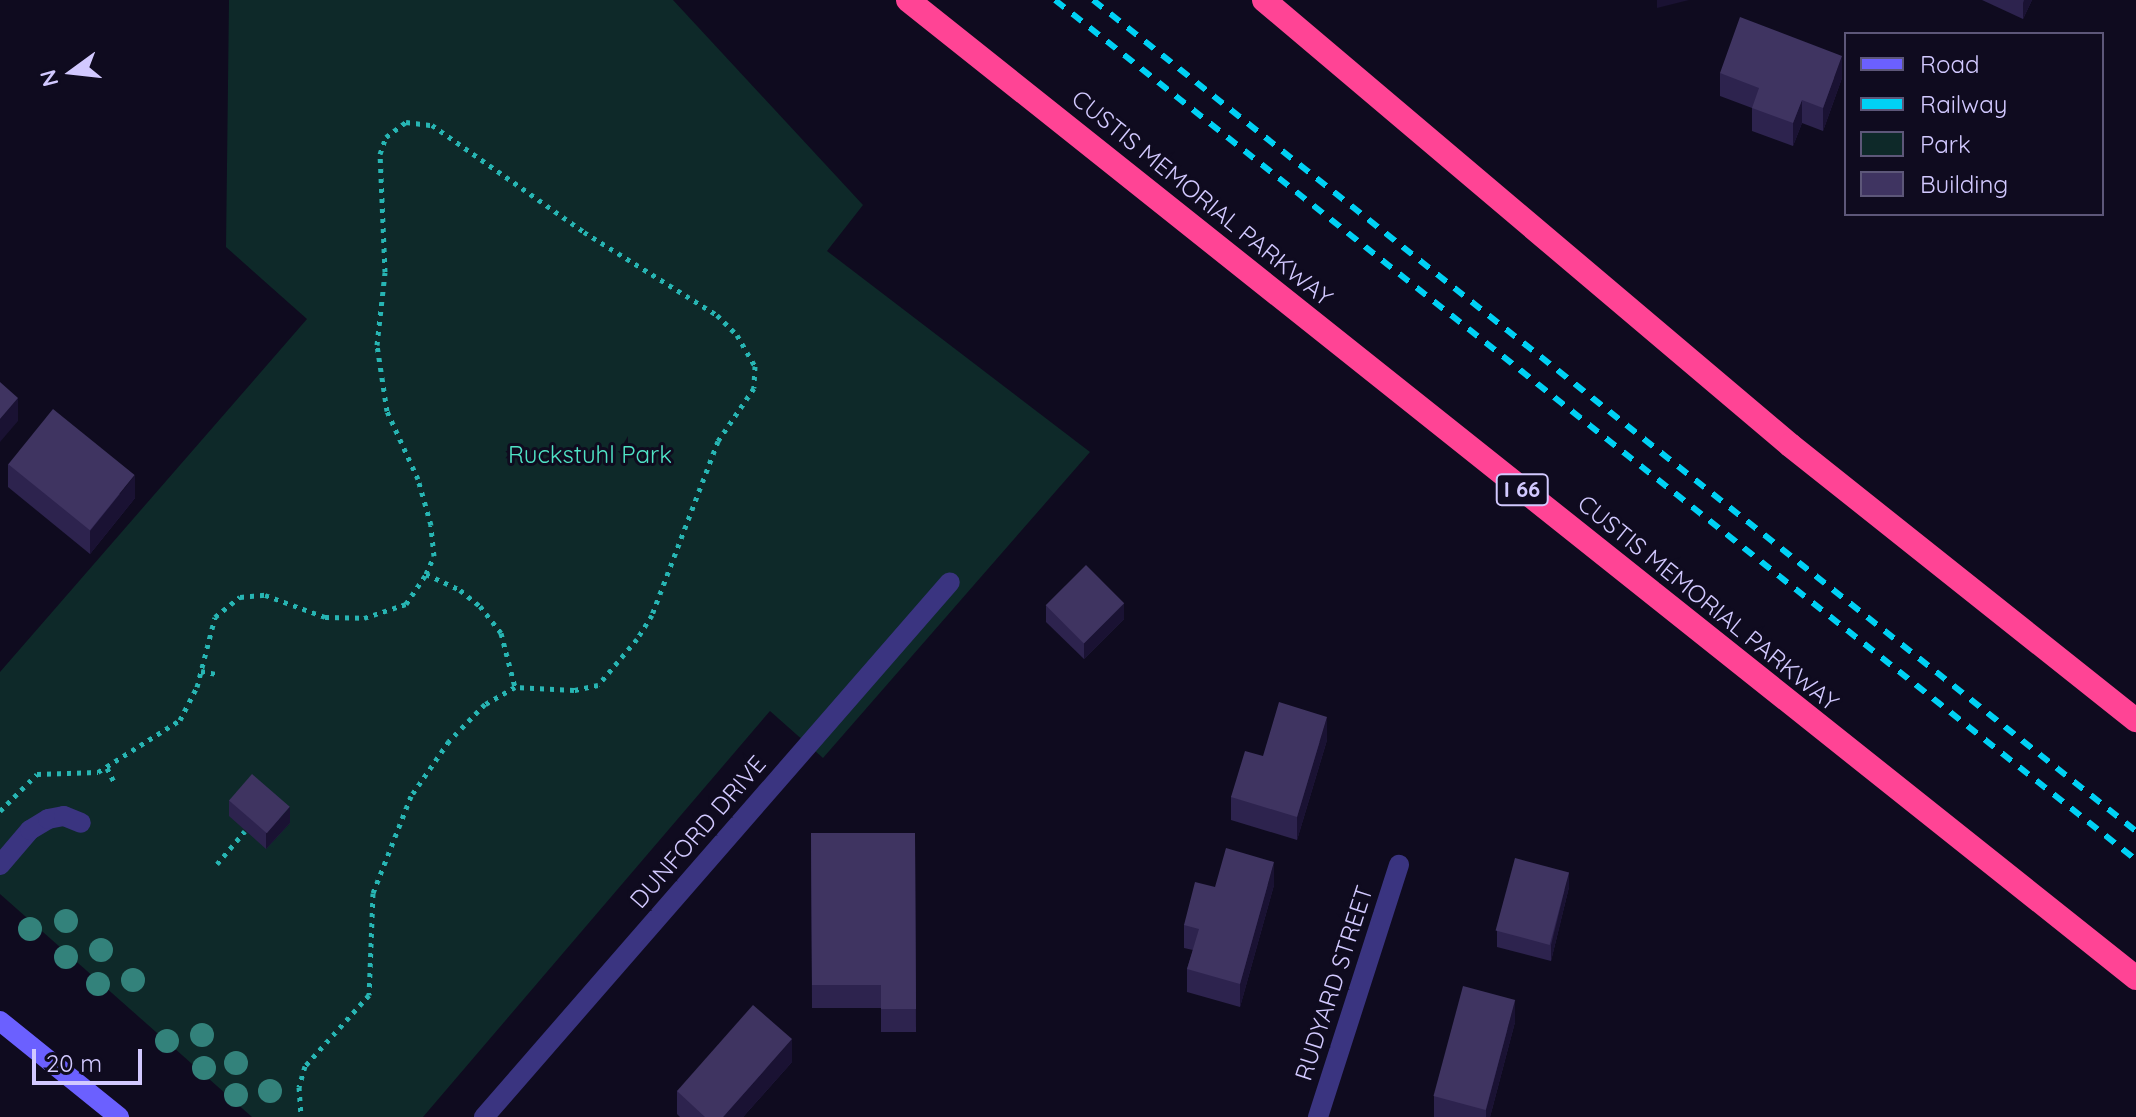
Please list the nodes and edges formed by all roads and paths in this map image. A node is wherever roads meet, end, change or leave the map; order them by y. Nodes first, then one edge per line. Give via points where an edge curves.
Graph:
1 (908, 0) edge
2 (1264, 0) edge
3 (426, 574) junction
4 (950, 582) dead end
5 (201, 671) junction
6 (216, 674) dead end
7 (515, 687) junction
8 (2136, 720) edge
9 (107, 768) junction
10 (115, 784) dead end
11 (0, 811) edge
12 (81, 823) dead end
13 (245, 831) edge
14 (217, 864) dead end
15 (0, 865) edge
16 (1399, 865) dead end
17 (2136, 978) edge
18 (0, 1021) edge
19 (119, 1117) edge
20 (301, 1117) edge
21 (484, 1117) edge
22 (1318, 1117) edge

1 - 17 highway, CUSTIS MEMORIAL PARKWAY / I 66
2 - 8 highway via 1790,445
3 - 5 path via 406,604 364,618 315,614 265,595 240,597 215,617
3 - 7 path via 460,590 489,616 501,633
3 - 7 path via 434,556 431,525 387,411 377,345 385,272 380,154 386,137 406,122 432,125 584,232 717,315 737,335 755,366 754,388 714,448 652,615 637,639 598,685 574,690
4 - 21 street, DUNFORD DRIVE
5 - 6 path
5 - 9 path via 180,720
7 - 20 path via 485,704 449,741 411,796 373,893 369,995 305,1066 299,1087
9 - 10 path
9 - 11 path via 37,774
12 - 15 street via 64,816 48,819 30,830
13 - 14 path
16 - 22 street, RUDYARD STREET
18 - 19 main road

